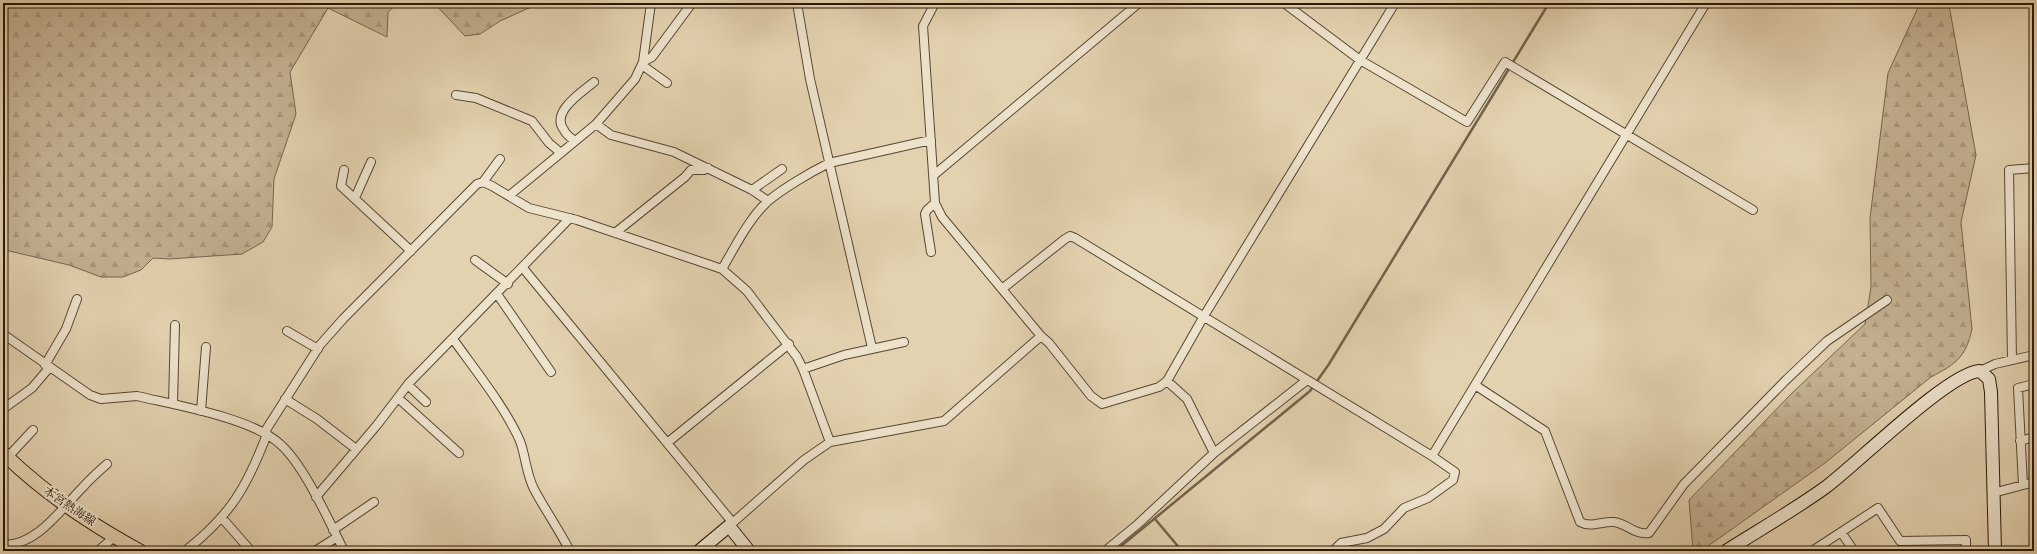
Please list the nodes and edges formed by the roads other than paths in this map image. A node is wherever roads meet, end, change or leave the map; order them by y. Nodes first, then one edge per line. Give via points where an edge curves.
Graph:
1 (652, 3) edge
2 (692, 3) edge
3 (797, 3) edge
4 (934, 3) edge
5 (1139, 3) edge
6 (1284, 3) edge
7 (1395, 3) edge
8 (1706, 3) edge
9 (1360, 60) junction
10 (642, 64) junction
11 (594, 82) dead end
12 (668, 83) dead end
13 (456, 95) dead end
14 (596, 124) junction
15 (1626, 134) junction
16 (931, 140) junction
17 (575, 141) junction
18 (561, 153) junction
19 (500, 159) dead end
20 (370, 162) dead end
21 (829, 163) junction
22 (708, 168) junction
23 (2034, 168) edge
24 (782, 169) dead end
25 (344, 170) dead end
26 (934, 175) junction
27 (483, 182) junction
28 (752, 190) junction
29 (510, 195) junction
30 (355, 198) junction
31 (768, 201) junction
32 (935, 203) junction
33 (1753, 210) dead end
34 (570, 218) junction
35 (615, 233) junction
36 (411, 251) junction
37 (931, 252) dead end
38 (475, 260) dead end
39 (523, 268) junction
40 (722, 269) junction
41 (508, 284) junction
42 (1002, 288) junction
43 (497, 294) junction
44 (77, 299) dead end
45 (1887, 300) dead end
46 (1204, 316) junction
47 (175, 325) dead end
48 (287, 331) dead end
49 (3, 334) edge
50 (1041, 336) junction
51 (453, 339) junction
52 (904, 342) dead end
53 (788, 344) junction
54 (206, 347) dead end
55 (872, 348) junction
56 (318, 349) junction
57 (2034, 355) edge
58 (2012, 360) junction
59 (47, 367) junction
60 (804, 369) junction
61 (551, 372) dead end
62 (1980, 372) junction
63 (1167, 381) junction
64 (1309, 381) junction
65 (2034, 384) edge
66 (408, 385) junction
67 (1475, 386) junction
68 (398, 398) junction
69 (285, 399) junction
70 (426, 402) dead end
71 (173, 404) junction
72 (3, 409) edge
73 (201, 411) junction
74 (33, 430) dead end
75 (265, 433) junction
76 (2034, 437) edge
77 (2020, 441) junction
78 (830, 442) junction
79 (667, 443) junction
80 (356, 449) junction
81 (459, 453) dead end
82 (1214, 453) junction
83 (5, 456) edge
84 (1432, 456) junction
85 (107, 464) dead end
86 (2034, 482) edge
87 (2023, 485) junction
88 (1993, 493) junction
89 (316, 497) junction
90 (374, 502) dead end
91 (66, 506) junction
92 (222, 518) junction
93 (731, 524) junction
94 (1841, 532) junction
95 (335, 534) junction
96 (114, 537) junction
97 (3, 545) edge
98 (98, 551) edge
99 (140, 551) edge
100 (185, 551) edge
101 (252, 551) edge
102 (315, 551) edge
103 (344, 551) edge
104 (570, 551) edge
105 (699, 551) edge
106 (750, 551) edge
107 (1105, 551) edge
108 (1333, 551) edge
109 (1726, 551) edge
110 (1812, 551) edge
111 (1854, 551) edge
112 (1966, 551) edge
113 (1995, 551) edge

1 - 10 street
2 - 10 street via 652,57
3 - 21 street via 810,79
4 - 16 street via 923,26
5 - 26 street
6 - 9 street
7 - 9 street
8 - 15 street
9 - 15 street via 1467,122 1506,62
9 - 46 street
10 - 12 street
10 - 14 street via 635,79
11 - 17 street via 570,103 562,115 561,126
13 - 18 street via 476,98 532,121 549,143
14 - 17 street
14 - 22 street via 611,135 674,152
15 - 33 street
15 - 67 street
16 - 21 street
16 - 26 street
17 - 18 street
18 - 29 street
19 - 27 street
20 - 30 street
21 - 31 street
21 - 55 street
22 - 28 street
22 - 35 street via 691,170
23 - 58 street via 2009,170
24 - 28 street
25 - 30 street via 341,186
26 - 32 street
27 - 29 street
27 - 36 street via 477,184
28 - 31 street
29 - 34 street via 529,208
30 - 36 street
31 - 40 street via 737,242
32 - 37 street via 925,214
32 - 42 street via 942,217
34 - 35 street
34 - 39 street
35 - 40 street
36 - 56 street via 343,319
38 - 41 street
39 - 41 street
39 - 79 street
40 - 53 street via 747,291
41 - 43 street
42 - 46 street via 1070,236
42 - 50 street
43 - 51 street
43 - 61 street
44 - 59 street via 66,329
45 - 67 street via 1827,341 1786,379 1684,484 1649,533 1638,534 1614,522 1586,525 1580,522 1545,431
46 - 63 street
46 - 64 street
47 - 71 street
48 - 56 street
49 - 59 street
50 - 63 street via 1091,396 1102,404 1152,389
50 - 78 street via 944,421
51 - 66 street
51 - 104 street via 516,434 534,490
52 - 55 street
53 - 60 street
53 - 79 street
54 - 73 street
55 - 60 street
56 - 69 street
57 - 58 street
58 - 62 street via 1995,364
59 - 71 street via 97,398 137,396
59 - 72 street via 32,388
60 - 78 street
62 - 88 street via 1988,377 1990,387
62 - 109 street via 1968,374 1930,400 1827,486
63 - 82 street via 1190,404
64 - 82 street
64 - 84 street
65 - 77 street via 2018,388
66 - 68 street
66 - 70 street
67 - 84 street
68 - 80 street
68 - 81 street
69 - 75 street
69 - 80 street via 317,419
71 - 73 street
73 - 75 street
74 - 83 street
75 - 89 street via 289,453
75 - 92 street via 249,479
76 - 77 street
77 - 87 street
78 - 93 street via 804,460
79 - 93 street
80 - 89 street
82 - 107 street
83 - 91 main road, 本宮熱海線 via 36,484
84 - 108 street via 1455,472 1453,480 1428,498 1404,508 1384,529 1367,538 1341,543
85 - 91 street
86 - 87 street
87 - 88 street
88 - 113 street
89 - 95 street
90 - 95 street
91 - 96 main road, 本宮熱海線
91 - 97 street via 30,537 21,542
92 - 100 street via 215,527
92 - 101 street
93 - 105 street
93 - 106 street
94 - 110 street
94 - 111 street
94 - 112 street via 1878,508 1900,541 1966,540
95 - 102 street
95 - 103 street
96 - 98 street
96 - 99 main road, 本宮熱海線

